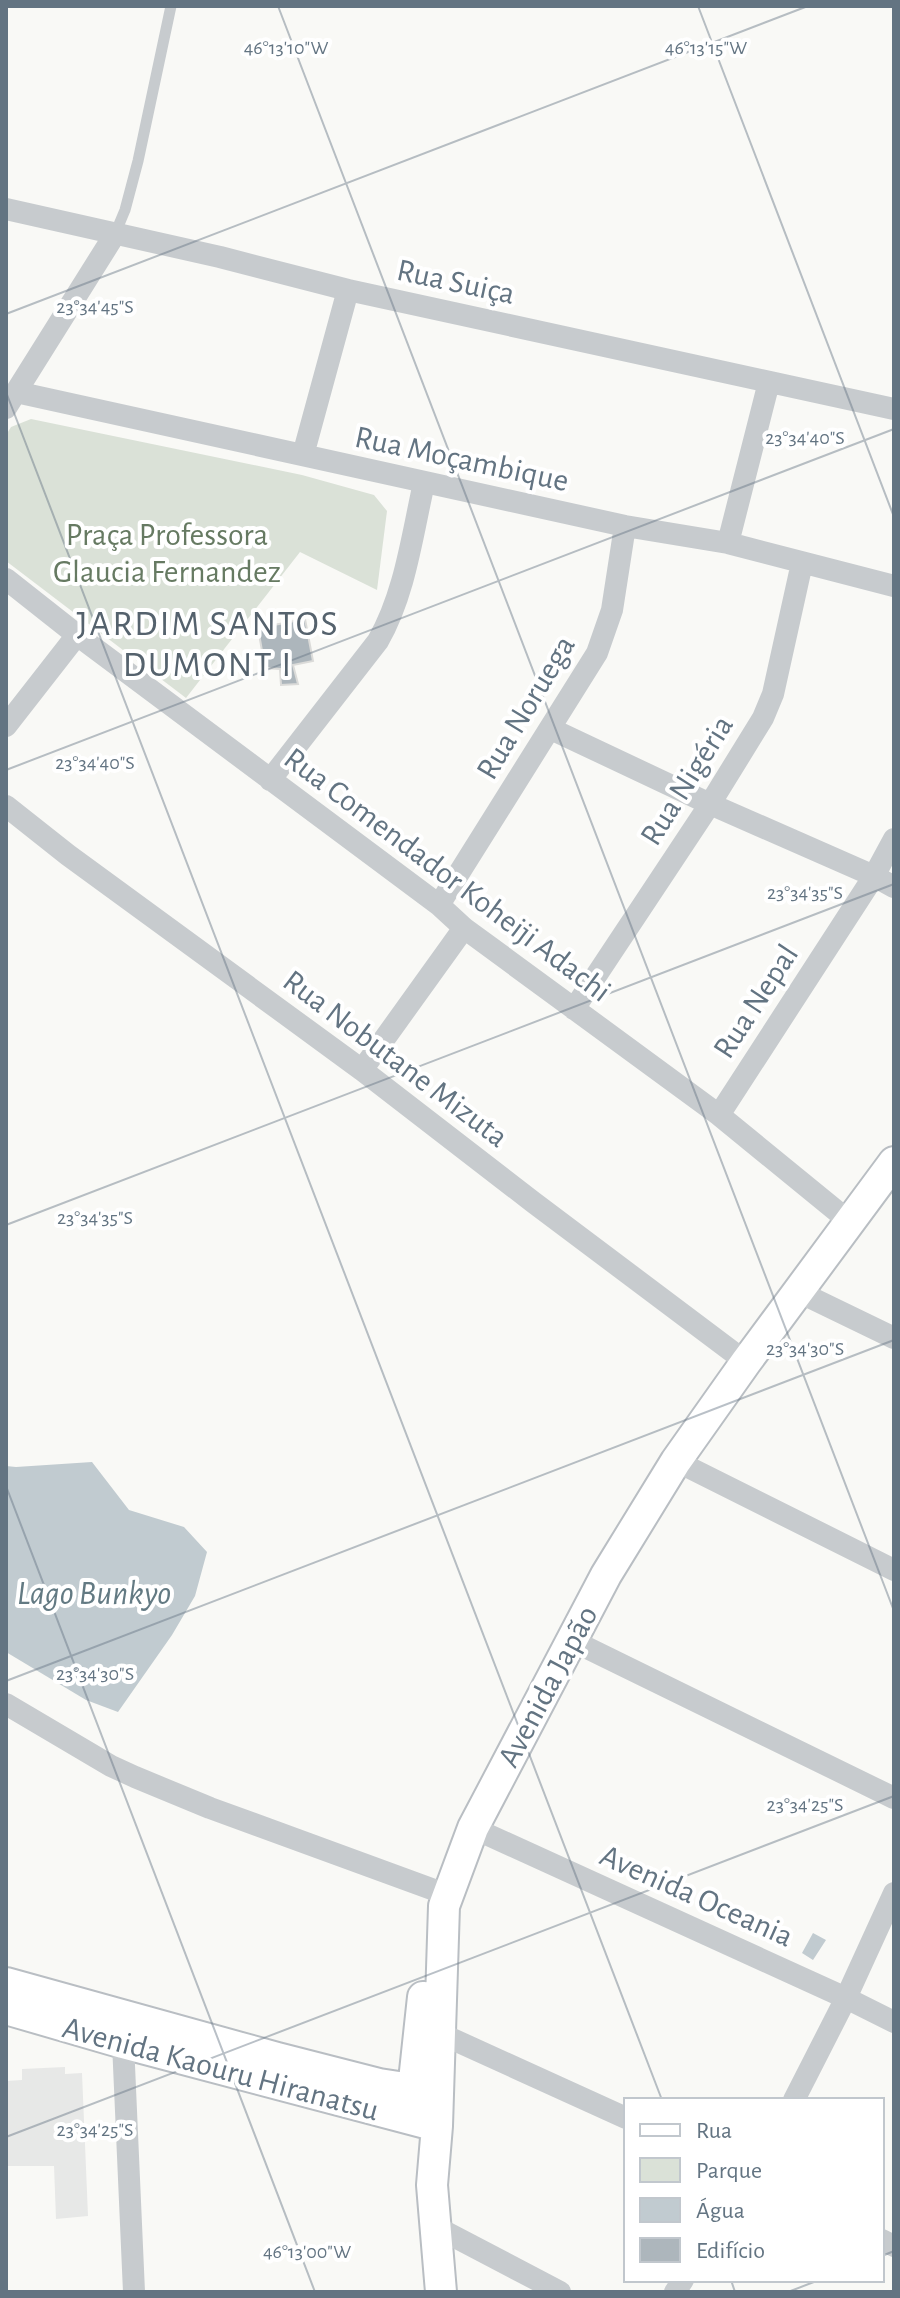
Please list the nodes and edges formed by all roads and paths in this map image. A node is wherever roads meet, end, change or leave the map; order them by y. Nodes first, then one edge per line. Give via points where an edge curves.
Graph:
1 (171, 6) edge
2 (6, 209) edge
3 (115, 234) junction
4 (348, 290) junction
5 (769, 382) junction
6 (11, 400) edge
7 (894, 409) edge
8 (303, 455) junction
9 (424, 483) junction
10 (625, 526) junction
11 (728, 543) junction
12 (802, 563) junction
13 (6, 579) edge
14 (894, 586) edge
15 (77, 635) junction
16 (6, 726) edge
17 (551, 729) junction
18 (270, 780) junction
19 (710, 804) junction
20 (6, 806) edge
21 (894, 839) edge
22 (874, 876) junction
23 (894, 887) edge
24 (439, 905) junction
25 (464, 928) junction
26 (574, 1009) junction
27 (362, 1070) junction
28 (719, 1115) junction
29 (894, 1162) edge
30 (850, 1222) junction
31 (799, 1292) junction
32 (894, 1338) edge
33 (746, 1362) junction
34 (676, 1461) junction
35 (894, 1570) edge
36 (571, 1640) junction
37 (6, 1704) edge
38 (894, 1798) edge
39 (473, 1828) junction
40 (894, 1893) edge
41 (446, 1900) junction
42 (6, 1983) edge
43 (846, 1998) junction
44 (6, 2009) edge
45 (894, 2022) edge
46 (439, 2033) junction
47 (123, 2043) junction
48 (422, 2082) junction
49 (380, 2098) junction
50 (795, 2098) edge
51 (624, 2117) edge
52 (424, 2132) junction
53 (436, 2227) junction
54 (134, 2292) edge
55 (441, 2292) edge
56 (560, 2292) edge

1 - 3 lane via 138,161
2 - 3 street, Rua Suiça
3 - 4 street, Rua Suiça
3 - 6 street
4 - 5 street, Rua Suiça
4 - 8 street
5 - 7 street, Rua Suiça
5 - 11 street
6 - 8 street, Rua Moçambique
8 - 9 street, Rua Moçambique
9 - 10 street, Rua Moçambique
9 - 18 street via 389,621
10 - 11 street, Rua Moçambique
10 - 17 street, Rua Noruega via 606,634
11 - 12 street, Rua Moçambique
12 - 14 street, Rua Moçambique
12 - 19 street, Rua Nigéria via 773,694
13 - 15 street, Rua Comendador Koheiji Adachi
15 - 16 street
15 - 18 street, Rua Comendador Koheiji Adachi
17 - 19 street
17 - 24 street, Rua Noruega
18 - 24 street, Rua Comendador Koheiji Adachi
19 - 22 street
19 - 26 street, Rua Nigéria
20 - 27 street, Rua Nobutane Mizuta
21 - 22 street, Rua Nepal
22 - 23 street
22 - 28 street, Rua Nepal
24 - 25 street, Rua Comendador Koheiji Adachi
25 - 26 street, Rua Comendador Koheiji Adachi
25 - 27 street
26 - 28 street, Rua Comendador Koheiji Adachi
27 - 33 street, Rua Nobutane Mizuta
28 - 30 street, Rua Comendador Koheiji Adachi
29 - 30 main road, Avenida Japão
30 - 31 main road, Avenida Japão
31 - 32 street
31 - 33 main road, Avenida Japão
33 - 34 main road, Avenida Japão
34 - 35 street
34 - 36 main road, Avenida Japão
36 - 38 street
36 - 39 main road, Avenida Japão
37 - 41 street via 135,1777
39 - 41 main road, Avenida Japão
39 - 43 street, Avenida Oceania
40 - 43 street
41 - 46 main road, Avenida Japão
41 - 48 main road via 428,1960
42 - 49 main road, Avenida Kaouru Hiranatsu
43 - 45 street, Avenida Oceania
43 - 50 street
44 - 47 main road, Avenida Kaouru Hiranatsu
46 - 48 main road, Avenida Japão
46 - 51 street
47 - 49 main road, Avenida Kaouru Hiranatsu
47 - 54 street
48 - 49 main road via 404,2073
48 - 52 main road
49 - 52 main road, Avenida Kaouru Hiranatsu
52 - 53 main road
53 - 55 main road
53 - 56 street

